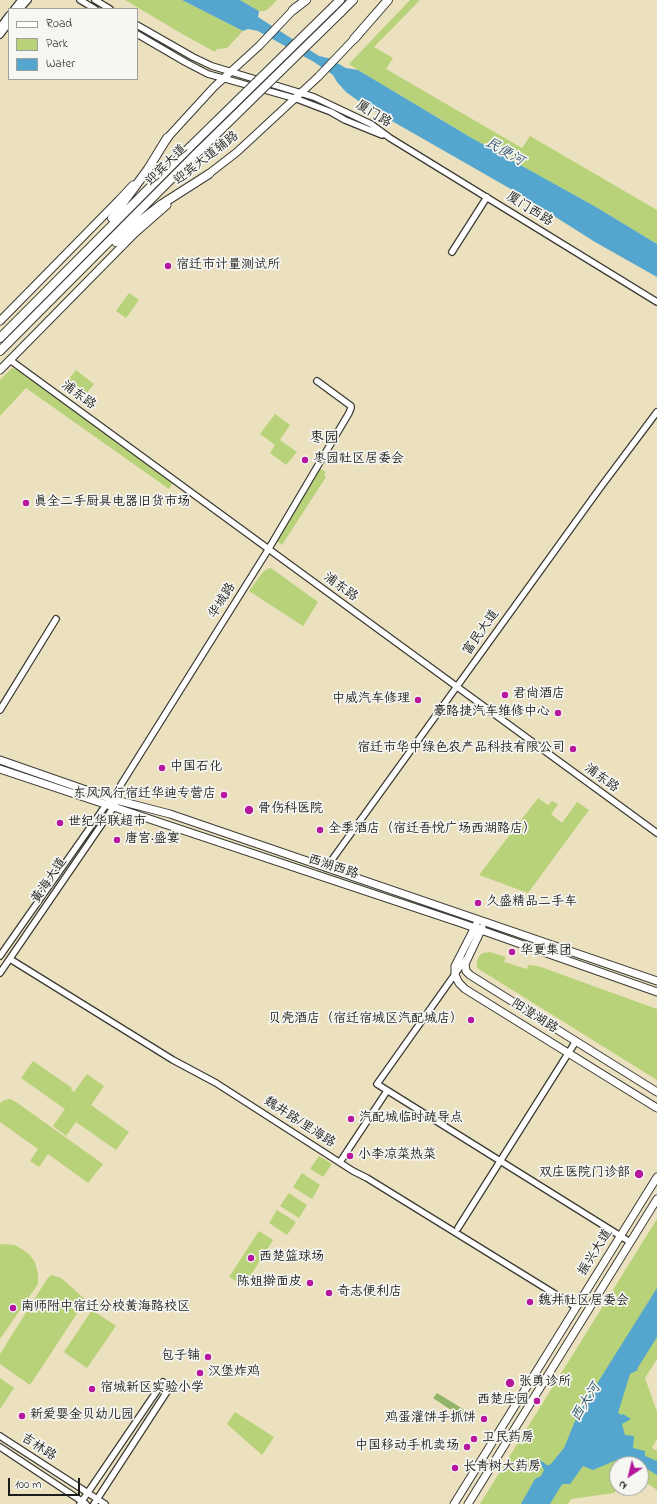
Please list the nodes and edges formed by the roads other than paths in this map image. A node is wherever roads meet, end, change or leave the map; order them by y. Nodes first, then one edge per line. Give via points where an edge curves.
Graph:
1 (21, 0) edge
2 (28, 0) edge
3 (80, 0) edge
4 (95, 0) edge
5 (305, 0) edge
6 (340, 0) edge
7 (353, 0) edge
8 (388, 0) edge
9 (393, 0) edge
10 (15, 8) edge
11 (21, 8) edge
12 (93, 8) edge
13 (108, 8) edge
14 (293, 10) joint
15 (8, 16) edge
16 (8, 24) edge
17 (138, 26) edge
18 (0, 27) edge
19 (0, 35) edge
20 (138, 35) edge
21 (354, 39) junction
22 (230, 72) junction
23 (223, 78) junction
24 (301, 92) junction
25 (294, 98) junction
26 (167, 138) junction
27 (390, 138) junction
28 (209, 174) junction
29 (486, 197) junction
30 (91, 246) junction
31 (452, 252) dead end
32 (657, 302) edge
33 (43, 308) junction
34 (0, 321) edge
35 (0, 338) edge
36 (0, 352) edge
37 (10, 360) junction
38 (0, 370) edge
39 (317, 381) dead end
40 (657, 412) edge
41 (268, 550) junction
42 (56, 619) dead end
43 (457, 687) junction
44 (0, 710) edge
45 (0, 760) edge
46 (0, 769) edge
47 (112, 801) junction
48 (114, 808) junction
49 (657, 833) edge
50 (326, 868) junction
51 (482, 921) junction
52 (478, 930) junction
53 (0, 956) edge
54 (467, 957) junction
55 (10, 959) junction
56 (0, 973) edge
57 (455, 975) junction
58 (657, 981) edge
59 (657, 992) edge
60 (576, 1041) junction
61 (568, 1052) junction
62 (387, 1091) junction
63 (657, 1092) edge
64 (657, 1108) edge
65 (340, 1162) junction
66 (500, 1162) junction
67 (657, 1177) edge
68 (657, 1199) edge
69 (458, 1228) dead end
70 (621, 1236) junction
71 (630, 1242) junction
72 (576, 1307) junction
73 (0, 1436) edge
74 (0, 1446) edge
75 (87, 1493) junction
76 (95, 1501) edge
77 (83, 1503) edge
78 (105, 1504) edge
79 (454, 1504) edge
80 (468, 1504) edge

1 - 10 street
2 - 11 street
3 - 12 street
4 - 13 street
5 - 14 highway
6 - 30 highway, 迎宾大道, bridge
7 - 33 highway, 迎宾大道, bridge
8 - 21 highway
9 - 21 main road, 迎宾大道辅路
14 - 22 main road
15 - 18 street
16 - 19 street
17 - 22 street, 厦门路 via 192,57
20 - 23 street, 厦门路 via 208,74
21 - 24 main road, 迎宾大道辅路
22 - 23 main road
22 - 24 street, 厦门路
23 - 25 street, 厦门路
23 - 26 main road
24 - 25 main road, 迎宾大道辅路
24 - 27 street, 厦门路 via 371,124
25 - 27 street, 厦门路
25 - 28 main road, 迎宾大道辅路 via 237,152
26 - 30 highway via 135,188
26 - 34 main road via 144,172 119,200
27 - 29 street, 厦门西路
28 - 33 highway via 162,204 122,235 71,287
28 - 37 main road, 迎宾大道辅路 via 135,233
29 - 31 street
29 - 32 street, 厦门西路
30 - 35 highway, 迎宾大道
33 - 36 highway, 迎宾大道
37 - 38 main road, 迎宾大道辅路
37 - 41 street, 浦东路
39 - 41 street, 华城路 via 352,408
40 - 43 street, 富民大道
41 - 43 street, 浦东路
41 - 47 street, 华城路
42 - 44 street
43 - 49 street, 浦东路
43 - 50 street, 富民大道
45 - 47 main road, 西湖西路
46 - 47 main road, 西湖西路
47 - 48 main road, 西湖西路
47 - 50 main road, 西湖西路 via 170,814
47 - 53 street, 黄海大道
48 - 52 main road, 西湖西路
48 - 55 street, 黄海大道
50 - 51 main road, 西湖西路
51 - 52 main road
51 - 58 main road, 西湖西路
52 - 54 main road
52 - 57 main road via 457,961
52 - 59 main road, 西湖西路
54 - 57 street
54 - 60 main road, 阳澄湖路 via 464,967 470,975
55 - 56 street, 黄海大道
55 - 65 street, 魏井路/里海路 via 178,1063 216,1083
57 - 61 main road, 阳澄湖路 via 465,989
57 - 62 street via 377,1084
60 - 61 street
60 - 63 main road, 阳澄湖路
61 - 64 main road, 阳澄湖路
61 - 66 street
62 - 65 street
62 - 66 street
65 - 72 street, 魏井路/里海路
66 - 69 street
66 - 70 street
67 - 70 main road, 振兴大道
68 - 71 main road, 振兴大道
70 - 71 street
70 - 72 main road, 振兴大道
71 - 80 main road, 振兴大道
72 - 79 main road, 振兴大道
73 - 75 street, 吉林路
74 - 77 street, 吉林路
75 - 76 street, 吉林路
75 - 76 street via 163,1382 170,1387
75 - 77 street
76 - 78 street, 吉林路

